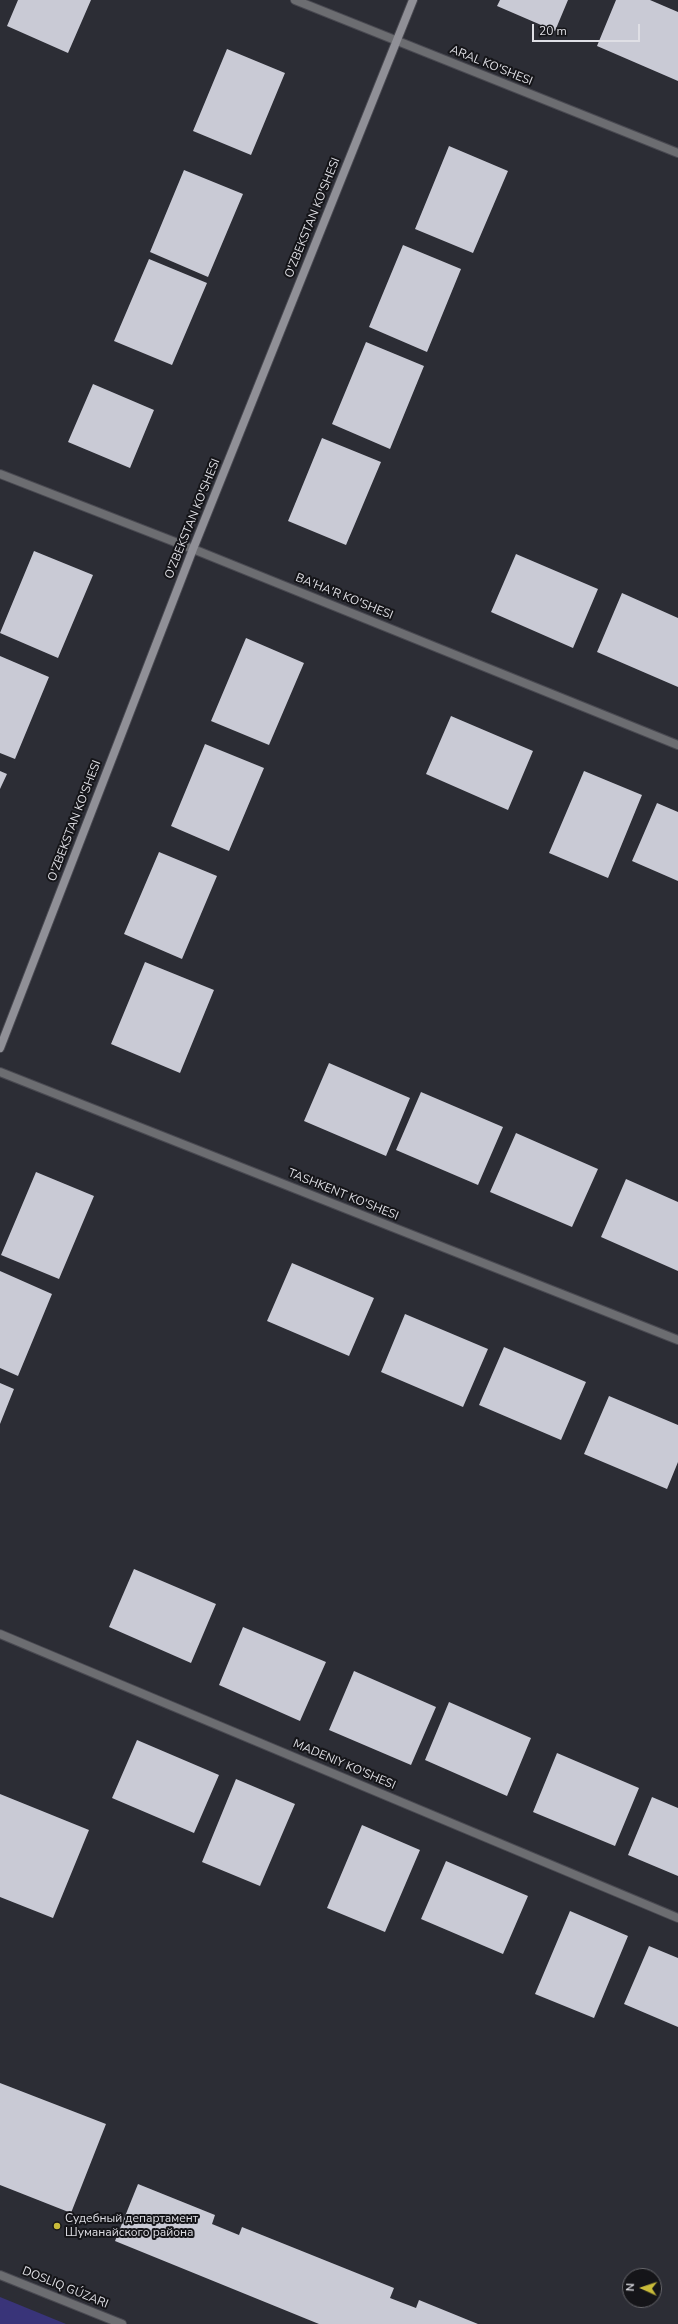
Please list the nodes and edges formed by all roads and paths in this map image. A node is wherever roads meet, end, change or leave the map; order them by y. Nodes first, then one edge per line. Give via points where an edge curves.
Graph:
1 (295, 0) edge
2 (413, 0) edge
3 (397, 41) junction
4 (678, 153) edge
5 (0, 474) edge
6 (193, 549) junction
7 (678, 745) edge
8 (0, 1048) edge
9 (0, 1072) edge
10 (678, 1340) edge
11 (0, 1634) edge
12 (678, 1918) edge
13 (0, 2274) edge
14 (122, 2324) edge

1 - 3 street, ARAL KO'SHESI
2 - 3 main road, O'ZBEKSTAN KO'SHESI
3 - 4 street, ARAL KO'SHESI
3 - 6 main road, O'ZBEKSTAN KO'SHESI
5 - 6 street, BA'HA'R KO'SHESI
6 - 7 street, BA'HA'R KO'SHESI
6 - 8 main road, O'ZBEKSTAN KO'SHESI
9 - 10 street, TASHKENT KO'SHESI
11 - 12 street, MADENIY KO'SHESI
13 - 14 street

